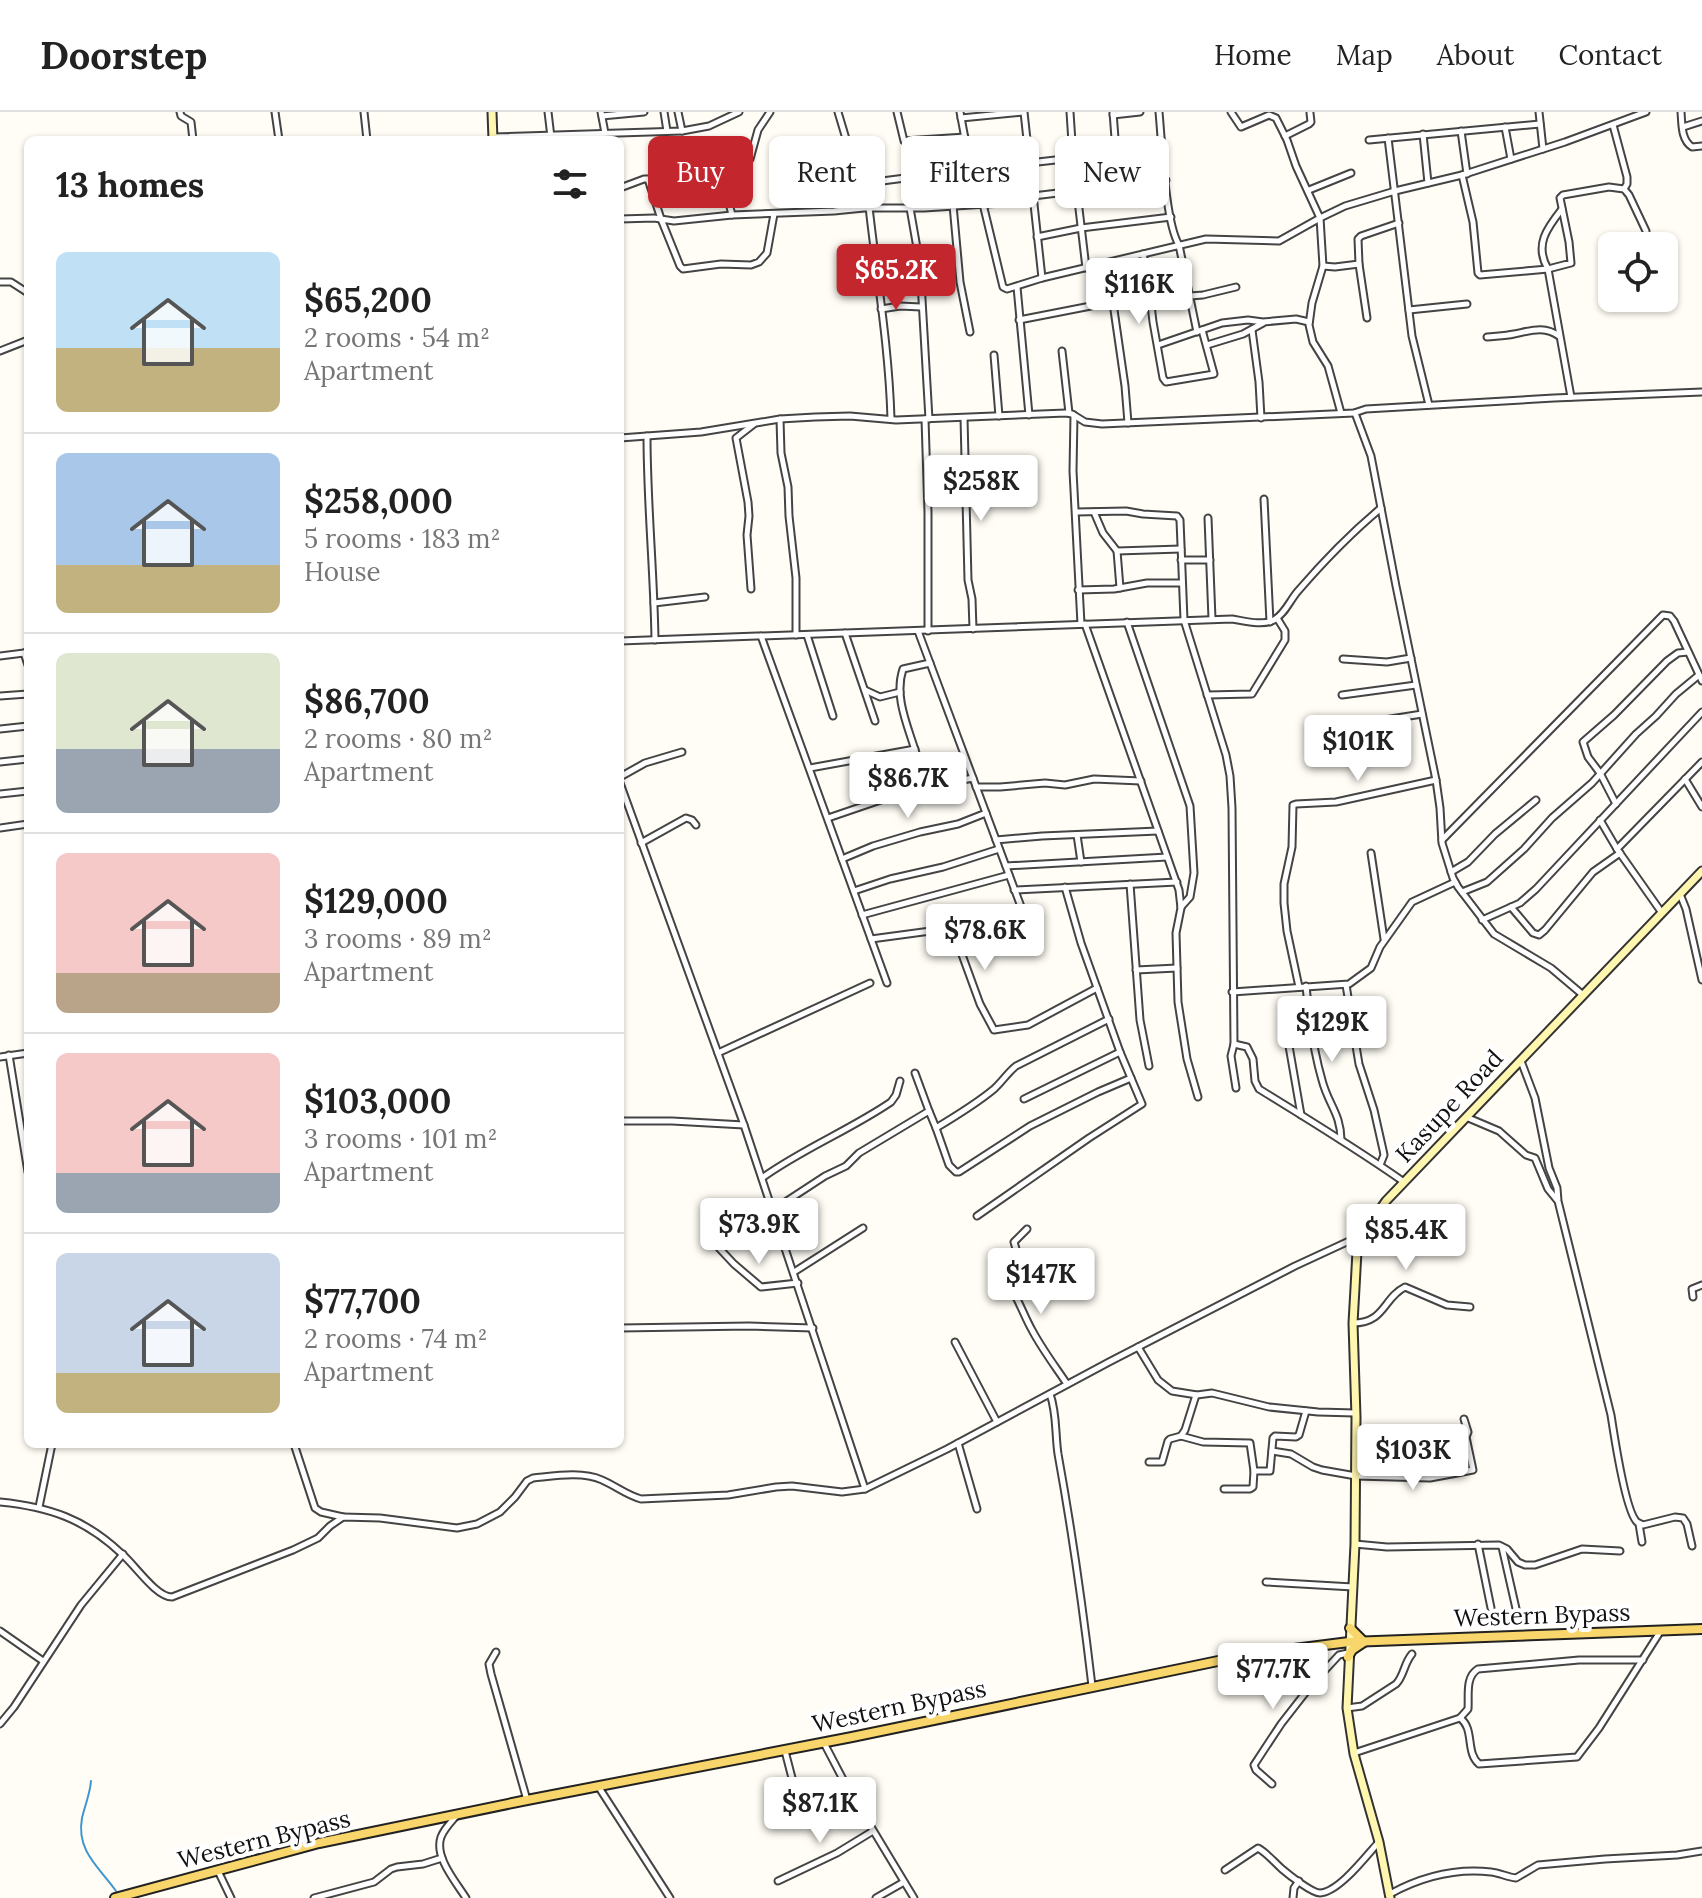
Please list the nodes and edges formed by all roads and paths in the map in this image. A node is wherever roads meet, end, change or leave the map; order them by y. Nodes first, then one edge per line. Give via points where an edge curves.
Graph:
1 (180, 112) edge
2 (275, 112) edge
3 (364, 112) edge
4 (492, 112) edge
5 (548, 112) edge
6 (644, 112) edge
7 (664, 112) edge
8 (678, 112) edge
9 (739, 112) edge
10 (770, 112) edge
11 (838, 112) edge
12 (897, 112) edge
13 (1024, 112) edge
14 (1070, 112) edge
15 (1140, 112) edge
16 (1159, 112) edge
17 (1231, 112) edge
18 (1539, 112) edge
19 (1646, 112) edge
20 (1681, 112) edge
21 (1113, 113) edge
22 (1310, 113) edge
23 (602, 114) edge
24 (961, 115) edge
25 (1702, 121) edge
26 (1540, 124) junction
27 (1613, 125) junction
28 (1505, 127) junction
29 (1683, 127) junction
30 (667, 131) junction
31 (682, 131) junction
32 (1461, 131) junction
33 (605, 133) junction
34 (1423, 134) junction
35 (193, 136) edge
36 (278, 136) edge
37 (367, 136) edge
38 (493, 136) edge
39 (551, 136) edge
40 (564, 136) edge
41 (845, 136) edge
42 (903, 136) edge
43 (965, 136) edge
44 (1026, 136) edge
45 (1072, 136) edge
46 (1115, 136) edge
47 (1161, 136) edge
48 (1285, 136) junction
49 (1388, 138) junction
50 (1369, 140) dead end
51 (1702, 146) edge
52 (1543, 149) junction
53 (1511, 159) junction
54 (1351, 173) dead end
55 (1464, 174) junction
56 (1428, 183) junction
57 (624, 186) edge
58 (1624, 189) junction
59 (1309, 190) junction
60 (1395, 191) junction
61 (1169, 202) edge
62 (866, 208) joint
63 (910, 208) edge
64 (953, 208) edge
65 (984, 208) edge
66 (1034, 208) edge
67 (1078, 208) edge
68 (1562, 209) junction
69 (774, 214) junction
70 (732, 215) junction
71 (1171, 217) junction
72 (1320, 218) junction
73 (624, 219) edge
74 (661, 219) junction
75 (1399, 223) junction
76 (1081, 228) junction
77 (1646, 231) dead end
78 (1037, 237) junction
79 (1179, 245) junction
80 (1143, 254) junction
81 (1359, 264) junction
82 (1323, 266) junction
83 (1086, 268) junction
84 (1548, 269) junction
85 (1042, 278) junction
86 (0, 282) edge
87 (1017, 287) junction
88 (1236, 287) dead end
89 (24, 290) edge
90 (1190, 296) junction
91 (1467, 304) dead end
92 (921, 307) junction
93 (881, 309) junction
94 (1409, 310) junction
95 (1367, 318) dead end
96 (1019, 320) junction
97 (1263, 322) junction
98 (1309, 322) junction
99 (1252, 330) junction
100 (1200, 331) junction
101 (970, 332) dead end
102 (1487, 337) dead end
103 (1560, 337) junction
104 (24, 342) edge
105 (1158, 345) junction
106 (1207, 345) junction
107 (0, 351) edge
108 (1062, 351) dead end
109 (994, 355) dead end
110 (1702, 392) edge
111 (1571, 397) junction
112 (1429, 405) junction
113 (1341, 413) junction
114 (1354, 413) junction
115 (1072, 414) junction
116 (1029, 415) junction
117 (999, 416) junction
118 (964, 418) junction
119 (1261, 418) junction
120 (780, 419) junction
121 (891, 419) junction
122 (927, 419) junction
123 (755, 423) junction
124 (1128, 423) junction
125 (647, 436) junction
126 (624, 438) edge
127 (1264, 499) dead end
128 (1381, 508) junction
129 (1076, 512) junction
130 (1094, 512) junction
131 (1208, 518) dead end
132 (1181, 549) junction
133 (1117, 551) junction
134 (1181, 560) junction
135 (1210, 560) junction
136 (1181, 583) junction
137 (1120, 588) junction
138 (751, 589) dead end
139 (1078, 590) junction
140 (705, 597) dead end
141 (654, 603) junction
142 (1277, 618) junction
143 (1212, 619) junction
144 (1184, 620) junction
145 (1127, 622) junction
146 (1270, 622) junction
147 (1083, 624) junction
148 (973, 629) junction
149 (918, 631) junction
150 (928, 631) junction
151 (845, 633) junction
152 (796, 635) junction
153 (807, 635) junction
154 (761, 636) junction
155 (655, 640) junction
156 (624, 641) edge
157 (24, 652) edge
158 (1688, 652) junction
159 (0, 656) edge
160 (1411, 658) junction
161 (1343, 659) dead end
162 (930, 663) junction
163 (1700, 678) edge
164 (1416, 685) junction
165 (865, 690) junction
166 (900, 692) junction
167 (24, 694) edge
168 (1207, 695) junction
169 (1342, 695) dead end
170 (0, 696) edge
171 (1702, 712) edge
172 (1422, 714) junction
173 (833, 716) dead end
174 (875, 721) dead end
175 (1353, 725) dead end
176 (24, 726) edge
177 (0, 729) edge
178 (915, 749) junction
179 (682, 752) dead end
180 (24, 759) edge
181 (0, 762) edge
182 (1702, 762) edge
183 (810, 768) junction
184 (1600, 773) junction
185 (624, 775) edge
186 (973, 778) junction
187 (1685, 779) junction
188 (1436, 780) junction
189 (1141, 781) junction
190 (925, 787) junction
191 (976, 787) junction
192 (24, 791) edge
193 (0, 794) edge
194 (624, 794) edge
195 (1536, 800) dead end
196 (1616, 804) junction
197 (1702, 807) edge
198 (986, 813) junction
199 (827, 818) junction
200 (1600, 820) junction
201 (24, 824) edge
202 (696, 825) dead end
203 (0, 827) edge
204 (1158, 831) junction
205 (1077, 835) junction
206 (996, 840) junction
207 (1441, 840) junction
208 (641, 843) junction
209 (999, 849) junction
210 (1618, 851) junction
211 (1371, 853) dead end
212 (1167, 857) junction
213 (842, 859) junction
214 (1081, 862) junction
215 (1006, 866) junction
216 (1702, 871) edge
217 (1451, 872) junction
218 (1009, 875) junction
219 (1177, 882) junction
220 (1455, 882) junction
221 (1130, 884) junction
222 (1065, 887) junction
223 (1014, 890) junction
224 (854, 891) junction
225 (1462, 892) junction
226 (1680, 894) junction
227 (1511, 907) junction
228 (1181, 908) junction
229 (1662, 913) junction
230 (862, 915) junction
231 (1482, 920) junction
232 (953, 930) junction
233 (871, 939) junction
234 (1384, 940) junction
235 (1177, 968) junction
236 (1136, 970) junction
237 (1702, 980) edge
238 (870, 983) dead end
239 (887, 983) dead end
240 (1346, 985) junction
241 (1302, 986) junction
242 (1097, 988) junction
243 (1232, 992) junction
244 (1583, 995) junction
245 (1109, 1019) junction
246 (1285, 1023) dead end
247 (1234, 1044) junction
248 (1120, 1052) junction
249 (24, 1053) edge
250 (718, 1053) junction
251 (9, 1055) junction
252 (0, 1057) edge
253 (1520, 1060) junction
254 (1149, 1066) dead end
255 (915, 1073) dead end
256 (1131, 1078) junction
257 (900, 1081) dead end
258 (1236, 1088) dead end
259 (1198, 1097) dead end
260 (1024, 1099) dead end
261 (929, 1111) junction
262 (1301, 1116) junction
263 (1466, 1117) junction
264 (624, 1121) edge
265 (744, 1125) junction
266 (936, 1128) junction
267 (1341, 1141) junction
268 (24, 1147) edge
269 (1380, 1165) junction
270 (762, 1178) junction
271 (1404, 1182) junction
272 (1558, 1201) junction
273 (773, 1210) junction
274 (977, 1216) dead end
275 (863, 1228) dead end
276 (1027, 1229) dead end
277 (1362, 1235) junction
278 (719, 1248) dead end
279 (995, 1271) dead end
280 (794, 1272) junction
281 (798, 1283) junction
282 (1702, 1285) edge
283 (1010, 1289) junction
284 (1693, 1297) dead end
285 (1470, 1307) dead end
286 (1353, 1323) junction
287 (624, 1328) edge
288 (813, 1328) junction
289 (955, 1342) dead end
290 (1138, 1347) junction
291 (1067, 1384) junction
292 (1050, 1394) junction
293 (1197, 1395) junction
294 (1306, 1411) junction
295 (1355, 1413) junction
296 (1464, 1419) dead end
297 (997, 1422) junction
298 (1181, 1436) junction
299 (958, 1443) junction
300 (51, 1448) edge
301 (295, 1448) edge
302 (1272, 1451) junction
303 (1149, 1462) dead end
304 (1254, 1471) junction
305 (1356, 1476) junction
306 (865, 1489) junction
307 (1224, 1489) dead end
308 (0, 1502) edge
309 (39, 1507) junction
310 (977, 1509) dead end
311 (343, 1517) junction
312 (1639, 1524) junction
313 (1642, 1542) dead end
314 (1355, 1544) junction
315 (1478, 1544) junction
316 (1502, 1546) junction
317 (1692, 1546) dead end
318 (1620, 1551) dead end
319 (123, 1554) junction
320 (1266, 1582) dead end
321 (1353, 1587) junction
322 (1491, 1608) dead end
323 (1517, 1613) dead end
324 (1350, 1629) junction
325 (1702, 1629) edge
326 (0, 1631) edge
327 (1660, 1631) junction
328 (1364, 1642) junction
329 (1337, 1644) junction
330 (1349, 1651) junction
331 (496, 1652) dead end
332 (1412, 1654) dead end
333 (1643, 1660) junction
334 (43, 1661) junction
335 (1092, 1687) junction
336 (1347, 1708) junction
337 (1460, 1718) junction
338 (0, 1724) edge
339 (823, 1742) junction
340 (784, 1750) junction
341 (1354, 1753) junction
342 (1272, 1784) dead end
343 (598, 1786) junction
344 (527, 1800) junction
345 (457, 1814) junction
346 (791, 1814) dead end
347 (873, 1831) junction
348 (1379, 1842) junction
349 (1702, 1851) edge
350 (442, 1858) junction
351 (1225, 1870) dead end
352 (218, 1871) junction
353 (778, 1881) dead end
354 (1299, 1881) junction
355 (904, 1882) junction
356 (1390, 1896) edge
357 (115, 1898) edge
358 (231, 1898) edge
359 (314, 1898) edge
360 (466, 1898) edge
361 (670, 1898) edge
362 (876, 1898) edge
363 (914, 1898) edge
364 (1293, 1898) edge

1 - 35 street via 191,121
2 - 36 street
3 - 37 street
4 - 38 street
5 - 39 street
6 - 23 street
7 - 30 street
8 - 31 street
9 - 31 street
10 - 70 street via 750,159 725,187
11 - 41 street
12 - 42 street
13 - 24 street
13 - 44 street
14 - 45 street
15 - 21 street
16 - 47 street
17 - 48 street via 1241,127 1272,115
18 - 26 street
19 - 27 street
20 - 29 street
21 - 46 street
22 - 48 street via 1309,124
23 - 33 street
24 - 43 street
25 - 29 street
26 - 28 street
26 - 52 street
27 - 52 street
27 - 58 street via 1627,177
28 - 32 street
28 - 53 street
29 - 51 street via 1690,146
30 - 31 street
30 - 33 street
32 - 34 street
32 - 55 street
33 - 40 street
34 - 49 street
34 - 56 street
48 - 59 street
49 - 50 street
49 - 60 street
52 - 53 street
53 - 55 street
54 - 59 street
55 - 56 street
55 - 84 street via 1478,273
56 - 60 street
57 - 74 street via 648,179
58 - 68 street via 1563,195
58 - 77 street
59 - 72 street
60 - 72 street
60 - 75 street
61 - 71 street
62 - 69 street
62 - 93 street
63 - 92 street
64 - 101 street
65 - 87 street via 1003,288
66 - 78 street
67 - 76 street
68 - 84 street via 1543,242
68 - 84 street via 1572,261
69 - 70 street
69 - 74 street via 767,253 759,262 684,269
70 - 74 street
71 - 76 street
71 - 79 street
72 - 79 street via 1276,242 1213,238
72 - 82 street
73 - 74 street
75 - 81 street via 1359,237
75 - 94 street
76 - 78 street
76 - 83 street
78 - 85 street
79 - 80 street
79 - 90 street
80 - 83 street
80 - 105 street
81 - 82 street
81 - 95 street
82 - 98 street
83 - 85 street
84 - 103 street
85 - 87 street
86 - 89 street
87 - 96 street
88 - 90 street
90 - 100 street
91 - 94 street
92 - 93 street
92 - 122 street
93 - 121 street
94 - 112 street
96 - 116 street
96 - 124 street via 1113,303
97 - 98 street
97 - 99 street
97 - 100 street via 1222,323
98 - 113 street
99 - 106 street
99 - 119 street
100 - 105 street
100 - 106 street
102 - 103 street via 1536,329
103 - 111 street
104 - 107 street
105 - 106 street via 1168,383 1212,375
108 - 115 street
109 - 117 street
110 - 111 street
111 - 112 street
112 - 114 street
113 - 114 street
113 - 119 street
114 - 128 street via 1369,445
115 - 116 street
115 - 124 street via 1090,423
115 - 129 street
116 - 117 street
117 - 118 street
118 - 122 street
118 - 148 street
119 - 124 street
120 - 121 street
120 - 123 street
120 - 152 street via 796,578
121 - 122 street
122 - 150 street
123 - 125 street
123 - 138 street via 736,438 748,502
125 - 126 street
125 - 141 street
127 - 146 street
128 - 142 street
128 - 160 street
129 - 130 street
129 - 139 street
130 - 132 street via 1177,516
130 - 133 street
131 - 135 street
132 - 133 street
132 - 134 street
133 - 137 street
134 - 135 street
134 - 136 street
135 - 143 street
136 - 137 street
136 - 144 street
137 - 139 street
139 - 147 street
140 - 141 street
141 - 155 street
142 - 146 street
142 - 168 street via 1285,640 1253,694
143 - 144 street
143 - 146 street
144 - 145 street
144 - 168 street
145 - 147 street
145 - 228 street via 1190,806 1194,873 1190,897
147 - 148 street
147 - 189 street
148 - 150 street
149 - 150 street
149 - 151 street
149 - 162 street
151 - 153 street
151 - 165 street
152 - 153 street
152 - 154 street
153 - 173 street
154 - 155 street
154 - 183 street
155 - 156 street
157 - 159 street
158 - 163 street
158 - 184 street via 1667,661 1584,741
158 - 207 street via 1672,619 1661,617
160 - 161 street
160 - 164 street
162 - 166 street via 903,669
162 - 186 street
163 - 184 street via 1676,694
164 - 169 street
164 - 172 street
165 - 166 street via 880,697
165 - 174 street
166 - 178 street
167 - 170 street
168 - 243 street via 1230,776
171 - 196 street
172 - 175 street
172 - 188 street
176 - 177 street
178 - 183 street
178 - 190 street
179 - 185 street
180 - 181 street
182 - 187 street
183 - 199 street
184 - 196 street
184 - 225 street via 1487,882
186 - 190 street
186 - 191 street
187 - 197 street
187 - 210 street
188 - 207 street
188 - 241 street via 1292,806 1284,903
189 - 191 street
189 - 204 street
190 - 199 street
191 - 198 street
192 - 193 street
194 - 208 street
195 - 217 street
196 - 200 street
198 - 206 street
198 - 213 street
199 - 213 street
200 - 210 street
200 - 227 street via 1536,889
201 - 203 street
202 - 208 street via 686,818
204 - 205 street
204 - 212 street
205 - 206 street
205 - 214 street
206 - 209 street
207 - 217 street
208 - 250 street
209 - 215 street
209 - 224 street
210 - 227 street via 1539,935
210 - 229 street
211 - 234 street
212 - 214 street
212 - 219 street
213 - 224 street
214 - 215 street
215 - 218 street
216 - 226 street, Kasupe Road
217 - 220 street
218 - 223 street
218 - 230 street
219 - 221 street
219 - 228 street
220 - 225 street
220 - 234 street via 1414,900
221 - 222 street
221 - 236 street
222 - 223 street
222 - 242 street
223 - 232 street via 1025,922
224 - 230 street
225 - 231 street
226 - 229 street, Kasupe Road
226 - 237 street
227 - 231 street
228 - 235 street
229 - 244 street, Kasupe Road
230 - 233 street
231 - 244 street via 1497,937 1551,968
232 - 233 street
232 - 242 street via 994,1030 1028,1025
233 - 239 street
234 - 240 street via 1371,968
235 - 236 street
235 - 259 street via 1181,1029
236 - 254 street
238 - 250 street
240 - 241 street
240 - 269 street via 1359,1064 1384,1155
241 - 243 street
241 - 267 street via 1313,1047 1341,1125
242 - 245 street
243 - 247 street
244 - 253 street, Kasupe Road
245 - 248 street
245 - 266 street via 1016,1066 988,1094
246 - 262 street
247 - 258 street
247 - 262 street via 1247,1047 1258,1087
248 - 256 street
248 - 260 street
249 - 251 street
250 - 265 street
251 - 252 street
251 - 268 street
253 - 263 street, Kasupe Road
253 - 272 street via 1535,1098
255 - 261 street
256 - 266 street via 1030,1126 959,1172 949,1165
256 - 274 street via 1141,1106
257 - 270 street via 891,1102
261 - 266 street
261 - 273 street
262 - 267 street
263 - 271 street, Kasupe Road
263 - 272 street via 1499,1131 1535,1158
264 - 265 street
265 - 270 street
267 - 269 street
269 - 271 street
270 - 273 street
271 - 277 street, Kasupe Road
272 - 312 street via 1628,1501
273 - 280 street
275 - 280 street
276 - 283 street via 1014,1242 1024,1280
277 - 286 street, Kasupe Road
277 - 290 street
278 - 281 street via 761,1287
279 - 283 street
280 - 281 street
281 - 288 street
282 - 284 street via 1692,1289
283 - 291 street
285 - 286 street via 1447,1305 1404,1287 1376,1316
286 - 295 street, Kasupe Road
287 - 288 street
288 - 306 street
289 - 297 street
290 - 291 street
290 - 293 street via 1169,1389
291 - 292 street
292 - 297 street
292 - 335 street
293 - 294 street via 1212,1393
293 - 298 street
294 - 295 street
294 - 302 street via 1299,1435 1274,1436
295 - 305 street, Kasupe Road
296 - 305 street via 1473,1470 1430,1478
297 - 299 street
298 - 303 street via 1168,1441 1162,1462
298 - 304 street via 1250,1443
299 - 306 street
299 - 310 street
300 - 309 street
301 - 311 street via 315,1508
302 - 304 street via 1270,1471
302 - 305 street
304 - 307 street via 1252,1488
305 - 314 street, Kasupe Road
306 - 311 street via 792,1486 641,1499 598,1478 553,1476 527,1481 500,1512 457,1528
308 - 309 street
309 - 319 street via 79,1521
311 - 319 street via 293,1550 172,1597 158,1592
312 - 313 street
312 - 317 street via 1683,1518
314 - 315 street
314 - 321 street, Kasupe Road
315 - 316 street
315 - 322 street
316 - 318 street via 1525,1565 1582,1549
316 - 323 street
319 - 334 street
320 - 321 street
321 - 324 street, Kasupe Road
324 - 328 main road
324 - 329 main road
324 - 330 street, Kasupe Road
325 - 327 main road, Western Bypass
326 - 334 street
327 - 328 main road, Western Bypass
327 - 333 street
328 - 330 main road, Western Bypass
328 - 330 main road
329 - 330 main road, Western Bypass
329 - 335 main road, Western Bypass via 1247,1655
330 - 336 street, Kasupe Road
330 - 342 street via 1313,1683 1254,1765
331 - 344 street via 489,1664 491,1674
332 - 336 street via 1396,1684 1362,1706
333 - 337 street via 1478,1669 1469,1677 1468,1709
333 - 337 street via 1573,1758 1476,1763 1467,1724
334 - 338 street
335 - 339 main road, Western Bypass
336 - 341 street, Kasupe Road
337 - 341 street
339 - 340 main road, Western Bypass
339 - 347 street
340 - 343 main road, Western Bypass
340 - 346 street via 792,1778 784,1800
341 - 348 street, Kasupe Road
343 - 344 main road, Western Bypass
343 - 361 street
344 - 345 main road, Western Bypass
345 - 350 street via 442,1835
345 - 352 main road, Western Bypass
347 - 353 street
347 - 355 street
348 - 354 street via 1330,1889 1317,1892
348 - 356 street, Kasupe Road
349 - 356 street via 1538,1865 1516,1878 1490,1872 1449,1873 1417,1881
350 - 359 street via 391,1869 374,1882
350 - 360 street
351 - 354 street via 1258,1848
352 - 357 main road, Western Bypass
352 - 358 street
354 - 364 street
355 - 362 street
355 - 363 street

